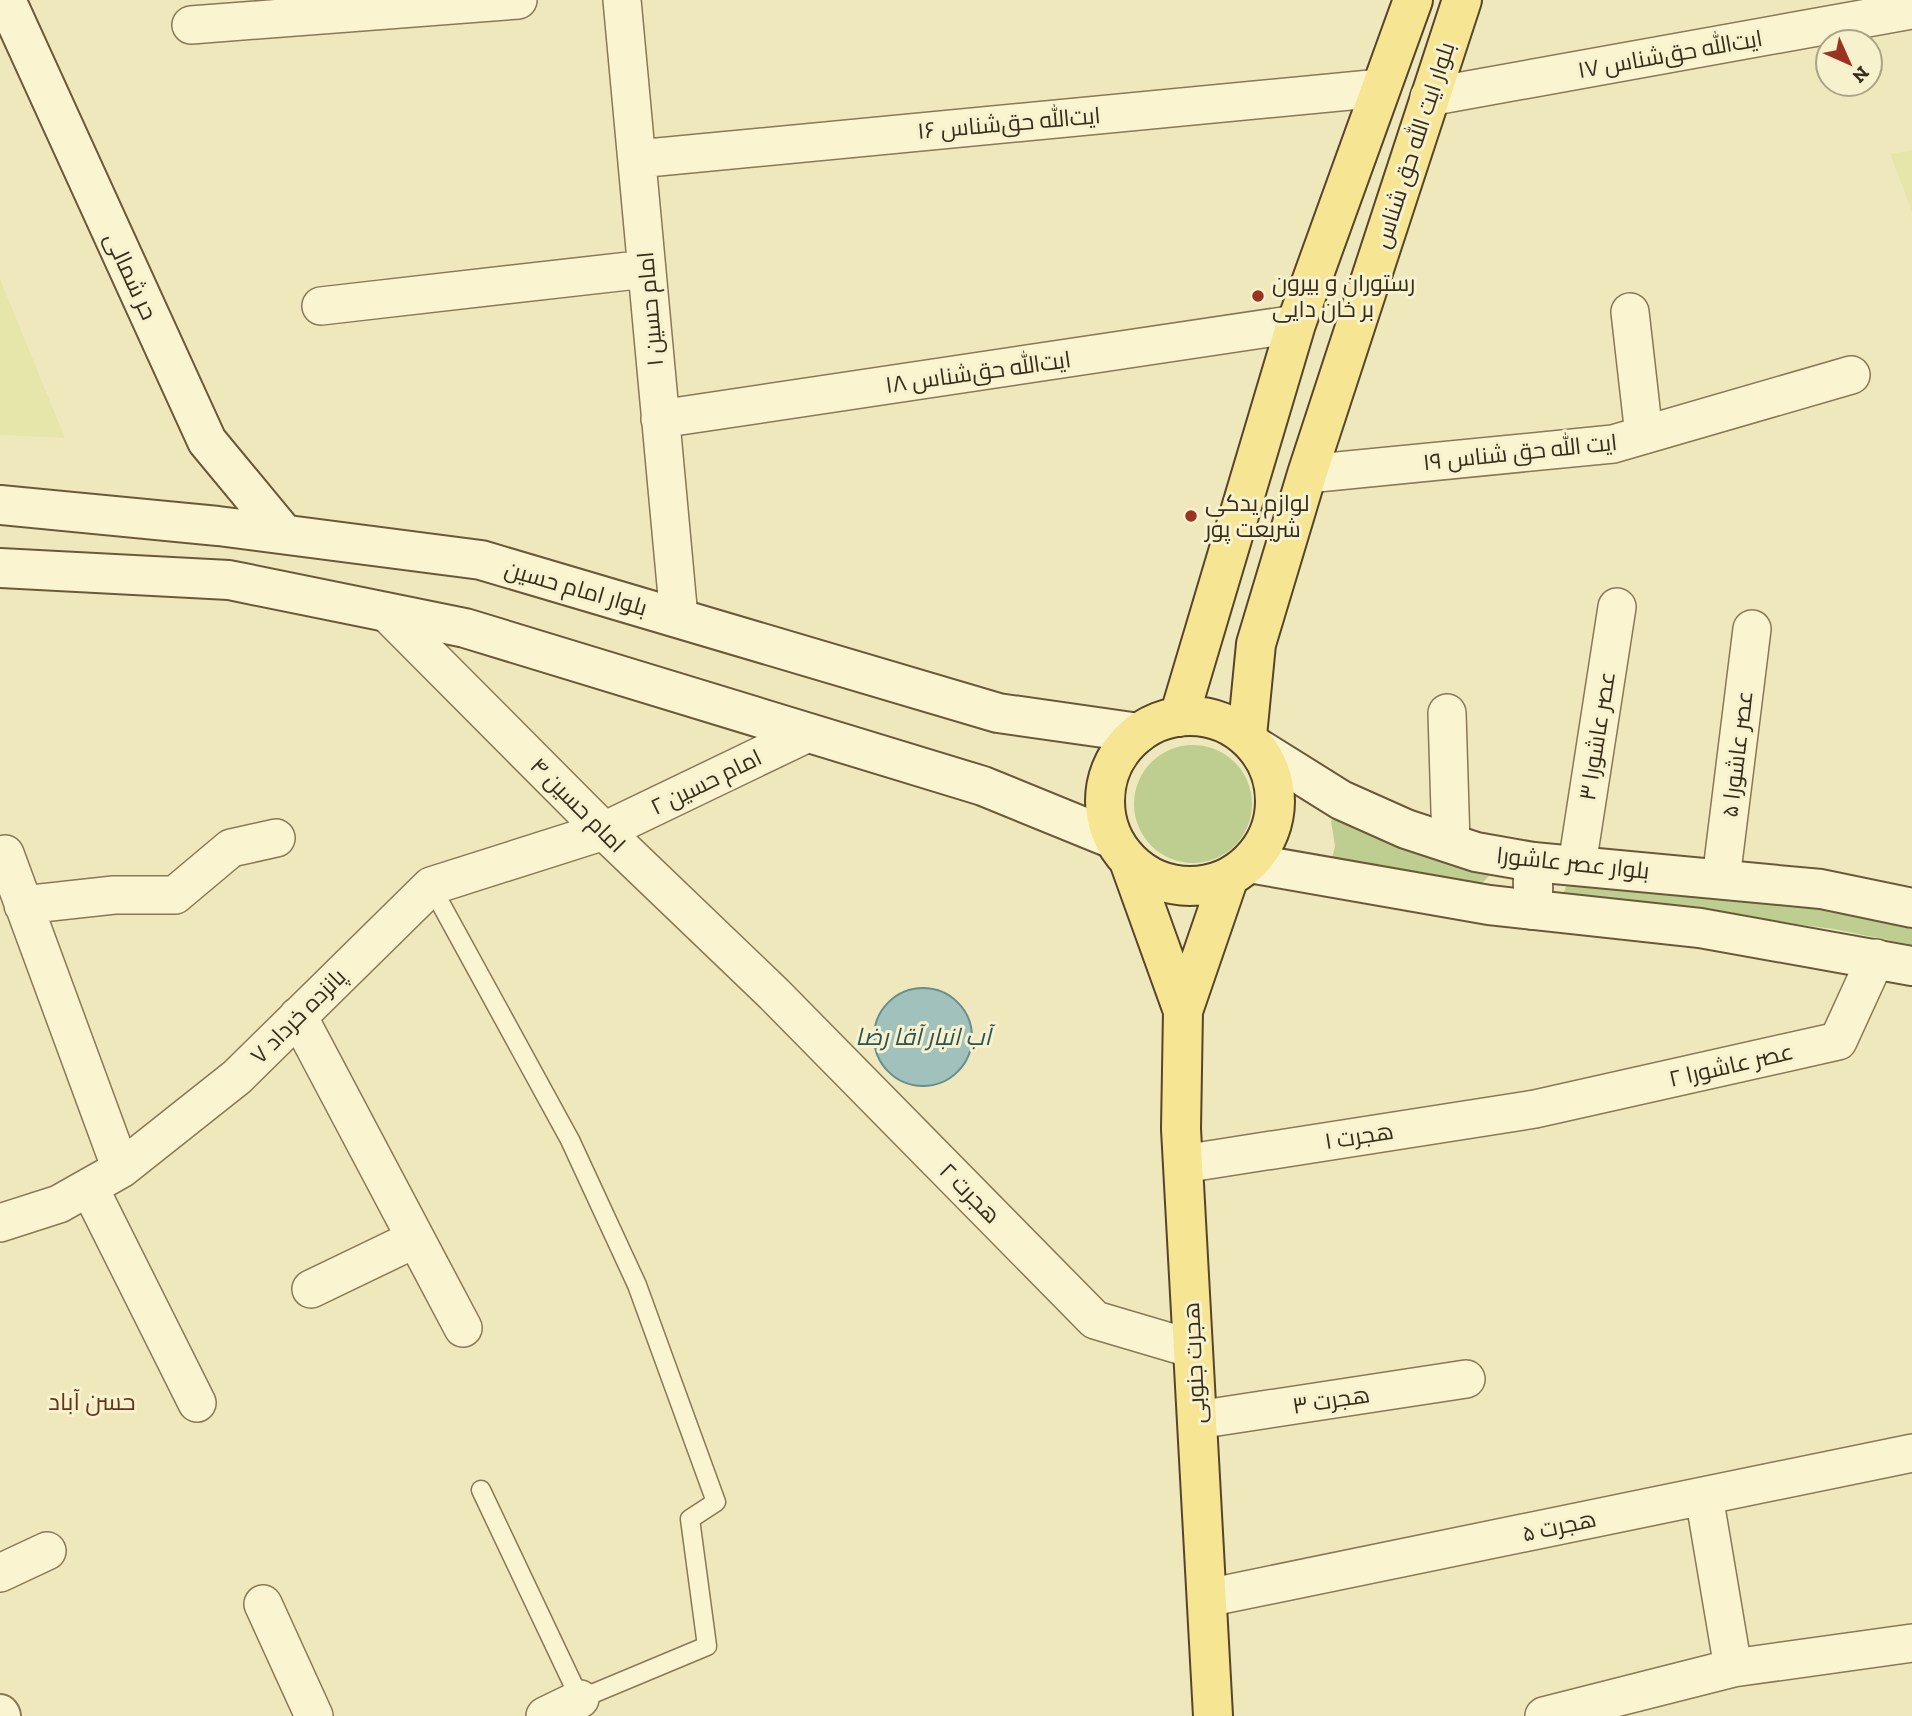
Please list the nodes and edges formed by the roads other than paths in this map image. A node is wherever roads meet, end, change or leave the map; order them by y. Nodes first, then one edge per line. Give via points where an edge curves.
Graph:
1 (6, 0) edge
2 (518, 0) edge
3 (622, 0) edge
4 (1413, 0) edge
5 (1462, 0) edge
6 (1912, 10) edge
7 (191, 25) dead end
8 (1381, 88) junction
9 (1429, 97) junction
10 (636, 159) junction
11 (646, 269) junction
12 (321, 306) dead end
13 (1630, 312) dead end
14 (1296, 324) junction
15 (1851, 375) dead end
16 (660, 419) junction
17 (1644, 435) junction
18 (1307, 474) junction
19 (0, 505) edge
20 (284, 534) junction
21 (0, 568) edge
22 (1617, 607) dead end
23 (386, 612) junction
24 (679, 618) junction
25 (1752, 629) dead end
26 (1447, 713) dead end
27 (1179, 717) junction
28 (808, 733) junction
29 (1139, 733) junction
30 (1251, 741) junction
31 (604, 831) junction
32 (276, 838) dead end
33 (1451, 844) junction
34 (1121, 850) junction
35 (5, 855) dead end
36 (1533, 862) junction
37 (1577, 864) junction
38 (1239, 870) junction
39 (1721, 879) junction
40 (431, 886) junction
41 (23, 905) junction
42 (1912, 908) edge
43 (1532, 910) junction
44 (1894, 962) edge
45 (774, 994) joint
46 (1183, 1011) junction
47 (298, 1016) junction
48 (1535, 1109) joint
49 (1183, 1164) junction
50 (121, 1170) junction
51 (89, 1187) junction
52 (0, 1223) edge
53 (415, 1239) junction
54 (311, 1289) dead end
55 (463, 1328) dead end
56 (1193, 1349) junction
57 (1466, 1379) dead end
58 (197, 1403) dead end
59 (1197, 1420) junction
60 (1912, 1453) edge
61 (481, 1490) dead end
62 (1704, 1496) junction
63 (47, 1551) dead end
64 (0, 1573) edge
65 (1206, 1598) junction
66 (263, 1604) dead end
67 (1912, 1643) edge
68 (1732, 1668) junction
69 (580, 1699) junction
70 (314, 1716) edge
71 (545, 1716) edge
72 (1213, 1716) edge
73 (1544, 1716) edge

1 - 20 main road, حر شمالی via 207,441
2 - 7 street
3 - 10 street, امام حسین ۱
4 - 8 main road, بلوار ایت الله حق شناس
5 - 9 main road, بلوار ایت الله حق شناس
6 - 9 street, ایت‌الله حق‌شناس ۱۷
8 - 10 street, ایت‌الله حق‌شناس ۱۶
8 - 14 main road, بلوار ایت الله حق شناس
9 - 18 main road, بلوار ایت الله حق شناس
10 - 11 street, امام حسین ۱
11 - 12 street
11 - 16 street, امام حسین ۱
13 - 17 street
14 - 16 street, ایت‌الله حق‌شناس ۱۸
14 - 27 main road, بلوار ایت الله حق شناس
15 - 17 street, ایت الله حق شناس ۱۹
16 - 24 street, امام حسین ۱
17 - 18 street, ایت الله حق شناس ۱۹ via 1613,444
18 - 30 main road, بلوار ایت الله حق شناس via 1256,644
19 - 20 main road, بلوار امام حسین
20 - 24 main road, بلوار امام حسین via 481,560
21 - 23 main road via 229,580
22 - 37 street, عصر عاشورا ۳
23 - 28 main road via 465,628
23 - 31 street, امام حسین ۴
24 - 29 main road, بلوار امام حسین via 998,713
25 - 39 street, عصر عاشورا ۵
26 - 33 street
27 - 29 main road
27 - 30 main road via 1220,721
28 - 31 street, امام حسین ۲
28 - 34 main road via 983,786
29 - 34 main road via 1119,755 1107,781 1105,810
30 - 33 main road, بلوار عصر عاشورا via 1341,800
30 - 38 main road via 1269,769 1275,794 1273,819 1265,842
31 - 40 street, پانزده خرداد ۷
31 - 45 street, امام حسین ۴
32 - 41 street via 231,848 175,895 114,895
33 - 36 main road, بلوار عصر عاشورا
34 - 38 main road via 1152,878 1180,886 1205,886
34 - 46 main road, هجرت جنوبی
35 - 41 street
36 - 37 main road, بلوار عصر عاشورا
36 - 43 main road
37 - 39 main road, بلوار عصر عاشورا
38 - 43 main road
38 - 46 main road, هجرت جنوبی
39 - 42 main road, بلوار عصر عاشورا via 1821,889
40 - 47 street, پانزده خرداد ۷
40 - 69 lane via 570,1140 631,1273 716,1502 690,1519 707,1646
41 - 50 street
43 - 44 main road via 1700,928
44 - 48 street, عصر عاشورا ۲ via 1838,1041
45 - 56 street, هجرت ۲ via 1095,1320
46 - 49 main road, هجرت جنوبی
47 - 50 street, پانزده خرداد ۷ via 237,1077
47 - 53 street
48 - 49 street, هجرت ۱
49 - 56 main road, هجرت جنوبی
50 - 51 street, پانزده خرداد ۷
51 - 52 street, پانزده خرداد ۷ via 59,1204
51 - 58 street
53 - 54 street
53 - 55 street
56 - 59 main road, هجرت جنوبی
57 - 59 street, هجرت ۳
59 - 65 main road, هجرت جنوبی
60 - 62 street, هجرت ۵
61 - 69 lane
62 - 65 street, هجرت ۵
62 - 68 street
63 - 64 street
65 - 72 main road, هجرت جنوبی
66 - 70 street
67 - 68 street
68 - 73 street
69 - 71 street

